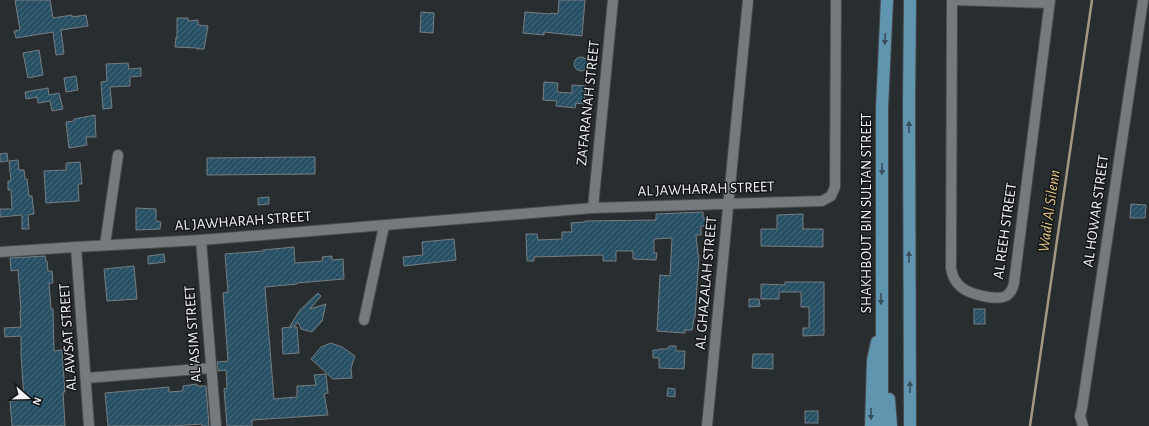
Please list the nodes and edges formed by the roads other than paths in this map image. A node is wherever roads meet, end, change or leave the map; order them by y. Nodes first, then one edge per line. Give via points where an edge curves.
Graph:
1 (613, 0) edge
2 (748, 0) edge
3 (836, 0) edge
4 (887, 0) edge
5 (910, 0) edge
6 (952, 0) edge
7 (1143, 0) edge
8 (1049, 2) edge
9 (118, 155) dead end
10 (729, 204) junction
11 (593, 208) junction
12 (384, 226) junction
13 (201, 240) junction
14 (105, 245) junction
15 (76, 247) junction
16 (0, 252) edge
17 (364, 320) dead end
18 (881, 334) junction
19 (881, 356) junction
20 (211, 368) junction
21 (87, 378) junction
22 (89, 426) edge
23 (216, 426) edge
24 (707, 426) edge
25 (871, 426) edge
26 (882, 426) edge
27 (891, 426) edge
28 (910, 426) edge
29 (1083, 426) edge

1 - 11 street, ZA'FARANAH STREET
2 - 10 street, AL GHAZALAH STREET
3 - 10 street, AL JAWHARAH STREET via 834,192 822,201
4 -> 18 main road, SHAKHBOUT BIN SULTAN STREET via 882,108
28 -> 5 main road
6 - 8 street
6 - 8 street, AL REEH STREET via 952,275 966,291 995,298 1010,293 1014,283
7 - 29 street, AL HOWAR STREET via 1080,416
9 - 14 street
10 - 11 street, AL JAWHARAH STREET
10 - 24 street, AL GHAZALAH STREET
11 - 12 street, AL JAWHARAH STREET
12 - 13 street, AL JAWHARAH STREET
12 - 17 street
13 - 14 street, AL JAWHARAH STREET
13 - 20 street, AL 'ASIM STREET
14 - 15 street, AL JAWHARAH STREET
15 - 16 street, AL JAWHARAH STREET
15 - 21 street, AL AWSAT STREET
18 - 19 main road, SHAKHBOUT BIN SULTAN STREET
18 -> 25 main road via 872,360
19 - 26 main road, SHAKHBOUT BIN SULTAN STREET
19 - 27 main road via 887,381
20 - 21 street
20 - 23 street, AL 'ASIM STREET
21 - 22 street, AL AWSAT STREET

